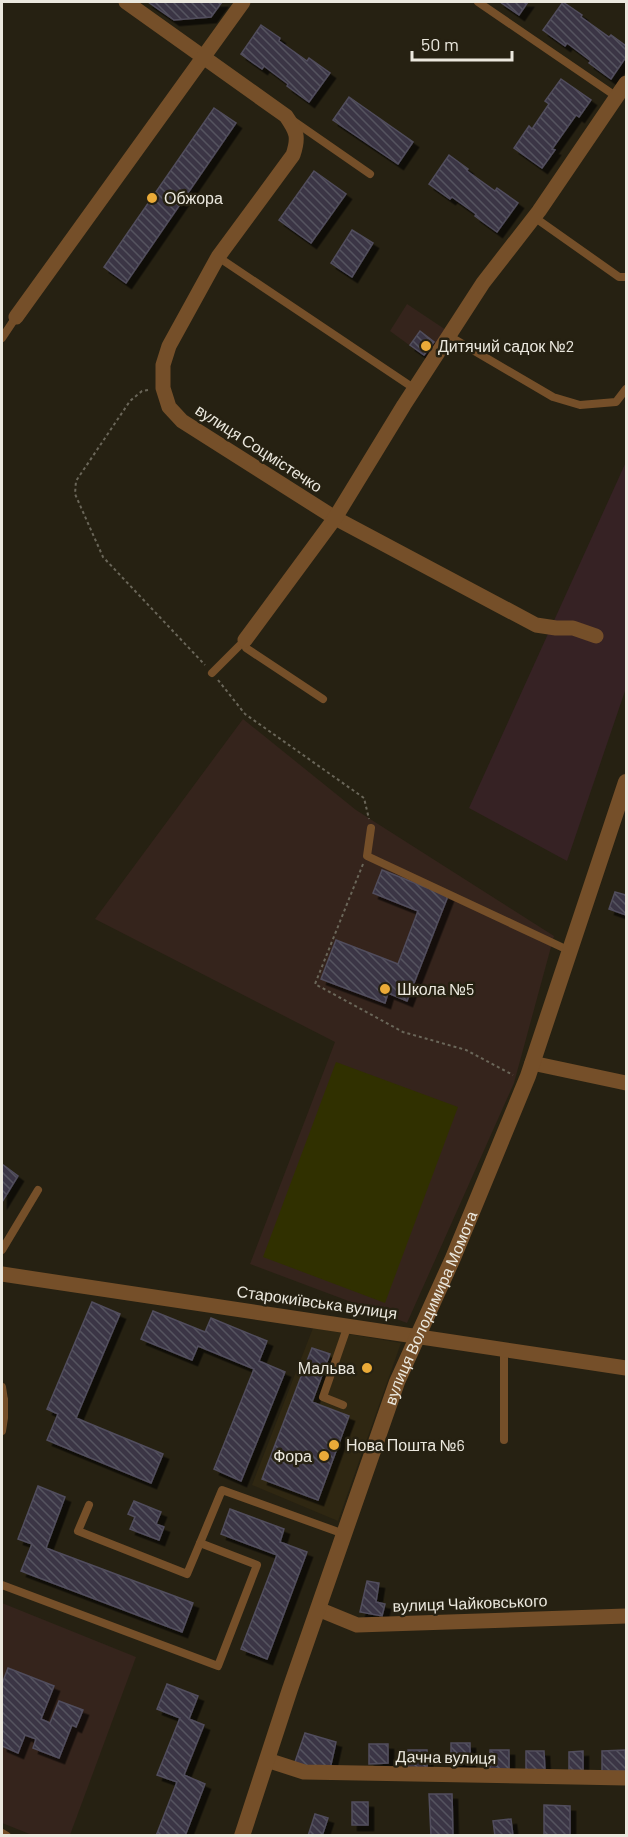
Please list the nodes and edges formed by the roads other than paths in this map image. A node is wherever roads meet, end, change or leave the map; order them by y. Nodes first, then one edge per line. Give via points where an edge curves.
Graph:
1 (126, 2) edge
2 (243, 2) edge
3 (478, 2) edge
4 (203, 56) junction
5 (627, 83) edge
6 (622, 101) edge
7 (286, 116) junction
8 (370, 174) dead end
9 (534, 217) junction
10 (218, 257) junction
11 (627, 277) edge
12 (8, 324) edge
13 (449, 336) junction
14 (2, 338) edge
15 (415, 389) junction
16 (627, 389) edge
17 (335, 518) junction
18 (596, 636) dead end
19 (245, 640) junction
20 (212, 673) road end
21 (323, 699) dead end
22 (627, 782) edge
23 (371, 828) road end
24 (570, 951) junction
25 (532, 1063) junction
26 (627, 1083) edge
27 (38, 1190) dead end
28 (2, 1250) edge
29 (2, 1274) edge
30 (348, 1325) junction
31 (418, 1335) junction
32 (504, 1348) junction
33 (627, 1368) edge
34 (2, 1387) edge
35 (3, 1402) edge
36 (343, 1405) dead end
37 (2, 1431) edge
38 (504, 1440) dead end
39 (89, 1505) dead end
40 (344, 1533) junction
41 (200, 1543) junction
42 (2, 1586) edge
43 (318, 1609) junction
44 (627, 1616) edge
45 (267, 1760) junction
46 (627, 1778) edge
47 (2, 1833) edge
48 (7, 1836) edge
49 (242, 1836) edge

1 - 4 street
2 - 4 street
3 - 6 lane
4 - 7 street
4 - 12 street
5 - 6 street
6 - 9 street
7 - 8 lane
7 - 10 street via 296,130 293,155
9 - 11 lane via 619,277
9 - 13 street
10 - 15 lane
10 - 17 street, вулиця Соцмістечко via 169,346 163,365 163,388 169,407 182,421
12 - 14 lane
13 - 15 street
13 - 16 lane via 554,397 580,405 616,402
15 - 17 street
17 - 18 street, вулиця Соцмістечко via 537,625 573,628
17 - 19 street
19 - 20 lane
19 - 21 lane via 246,648
22 - 24 street, вулиця Володимира Момота
23 - 24 lane via 367,856
24 - 25 street, вулиця Володимира Момота
25 - 26 street
25 - 31 street, вулиця Володимира Момота
27 - 28 lane
29 - 30 street, Старокиївська вулиця
30 - 31 street, Старокиївська вулиця
30 - 36 lane via 323,1397
31 - 32 street, Старокиївська вулиця
31 - 40 street, вулиця Володимира Момота via 397,1382
32 - 33 street, Старокиївська вулиця
32 - 38 lane
34 - 35 lane
35 - 37 lane
39 - 41 lane via 78,1532 188,1574
40 - 41 lane via 222,1490
40 - 43 street, вулиця Володимира Момота
41 - 42 lane via 257,1564 218,1666
43 - 44 street, вулиця Чайковського via 357,1625
43 - 45 street, вулиця Володимира Момота
45 - 46 street, Дачна вулиця via 304,1772
45 - 49 street, вулиця Володимира Момота
47 - 48 lane

